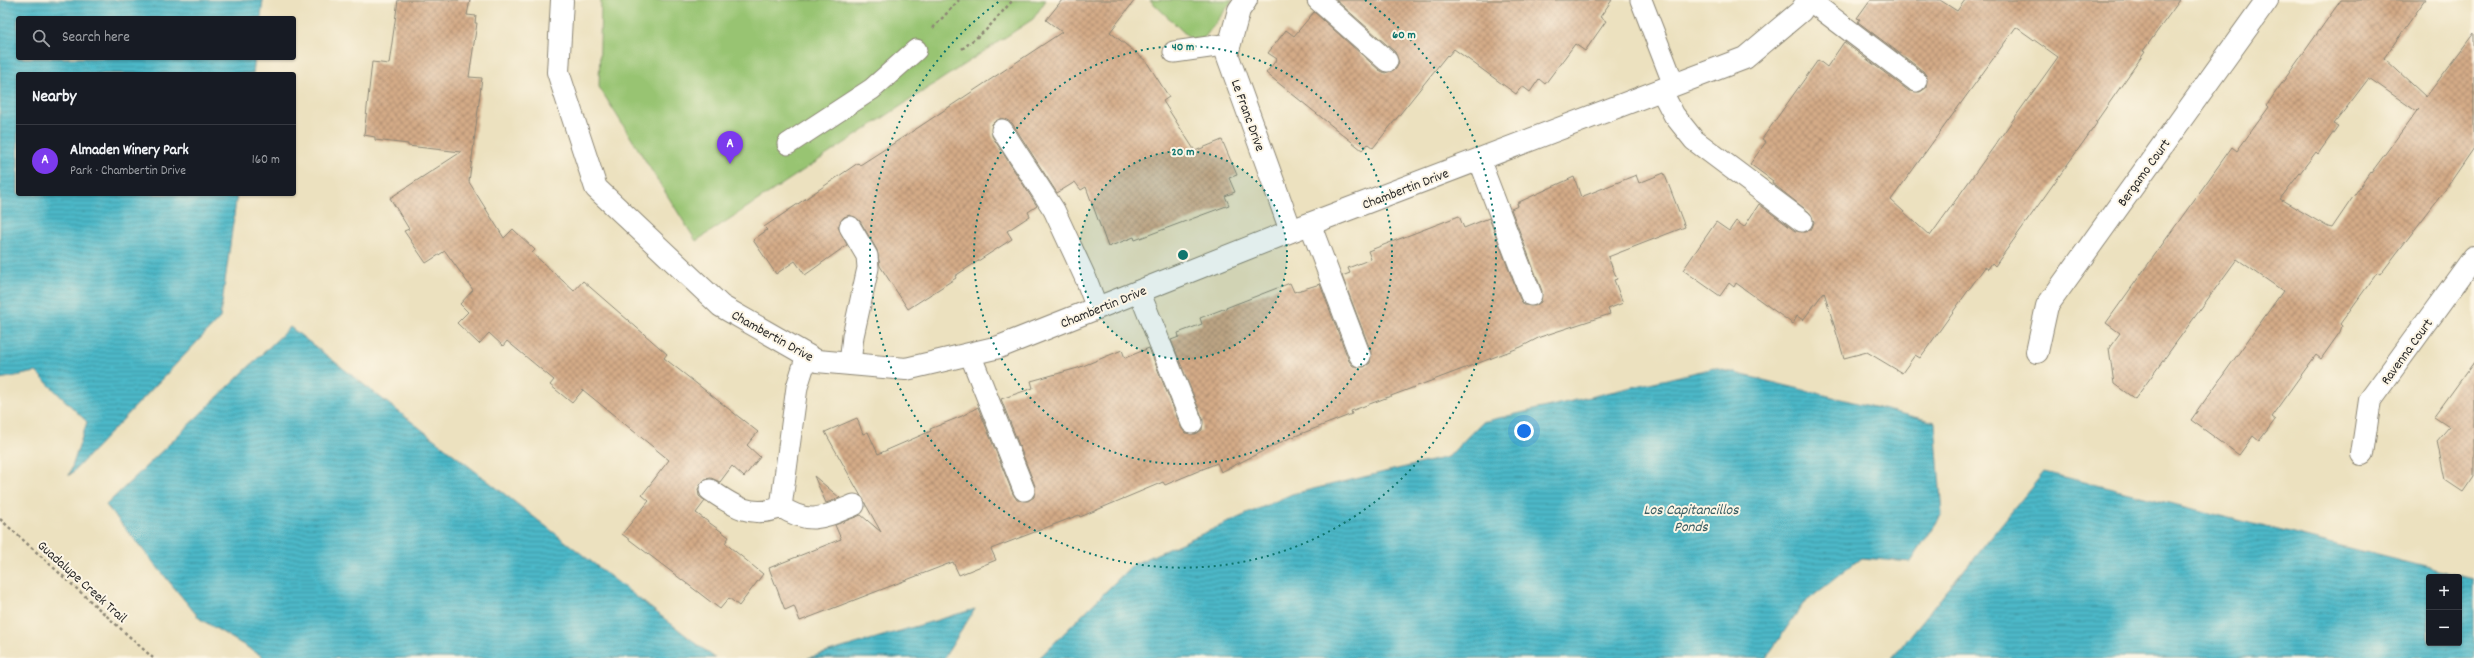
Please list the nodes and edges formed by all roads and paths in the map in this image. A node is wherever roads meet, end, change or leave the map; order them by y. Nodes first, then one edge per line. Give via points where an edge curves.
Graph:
1 (562, 0) edge
2 (959, 0) edge
3 (1013, 0) edge
4 (1246, 0) edge
5 (1318, 0) edge
6 (1641, 0) edge
7 (1809, 0) edge
8 (2267, 0) edge
9 (1230, 44) junction
10 (916, 50) joint
11 (962, 50) dead end
12 (1174, 52) dead end
13 (1387, 61) dead end
14 (1916, 81) dead end
15 (1668, 87) junction
16 (1002, 130) dead end
17 (788, 144) dead end
18 (1479, 159) junction
19 (1802, 221) dead end
20 (850, 227) dead end
21 (1301, 227) junction
22 (2474, 257) edge
23 (1139, 292) junction
24 (1531, 295) dead end
25 (1097, 308) junction
26 (2037, 352) dead end
27 (970, 354) junction
28 (807, 355) junction
29 (1360, 356) dead end
30 (850, 364) junction
31 (1192, 423) dead end
32 (2362, 454) dead end
33 (710, 490) dead end
34 (1024, 490) dead end
35 (854, 505) dead end
36 (781, 507) junction
37 (0, 519) edge
38 (153, 658) edge

1 - 28 street, Chambertin Drive via 558,72 596,188 721,306
2 - 10 path via 945,13
3 - 11 path via 986,30
4 - 9 street, Le Franc Drive via 1239,10
5 - 13 lane
6 - 15 lane
7 - 14 lane
7 - 15 street, Chambertin Drive via 1801,11 1745,58
8 - 26 street, Bergamo Court via 2047,306
9 - 12 lane
9 - 21 street, Le Franc Drive via 1227,54
10 - 17 lane via 872,89
15 - 18 street, Chambertin Drive
15 - 19 lane via 1674,115 1694,140
16 - 25 lane via 1054,210
18 - 21 street, Chambertin Drive
18 - 24 lane
20 - 30 lane via 867,256 868,268 852,336
21 - 23 street, Chambertin Drive
21 - 29 lane
22 - 32 street, Ravenna Court via 2370,400
23 - 25 street, Chambertin Drive
23 - 31 lane
25 - 27 street, Chambertin Drive via 999,347
27 - 30 street, Chambertin Drive via 906,369
27 - 34 lane
28 - 30 street, Chambertin Drive via 817,361
28 - 36 lane via 797,387
33 - 36 lane via 736,508 749,512 765,512
35 - 36 lane via 820,519 811,520 793,515
37 - 38 path, Guadalupe Creek Trail

